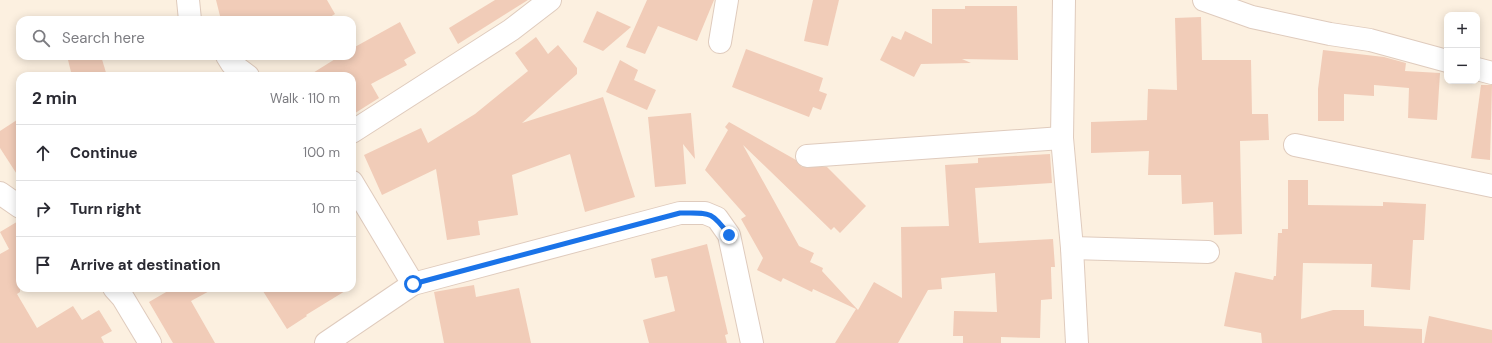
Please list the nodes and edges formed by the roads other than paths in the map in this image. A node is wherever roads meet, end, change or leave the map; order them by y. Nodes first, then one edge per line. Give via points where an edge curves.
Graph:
1 (188, 0) edge
2 (550, 0) edge
3 (727, 0) edge
4 (1064, 0) edge
5 (1204, 0) edge
6 (190, 16) edge
7 (720, 42) dead end
8 (230, 60) edge
9 (1444, 60) edge
10 (1480, 70) edge
11 (243, 72) edge
12 (1492, 73) edge
13 (356, 129) edge
14 (1062, 138) junction
15 (1295, 145) dead end
16 (807, 156) dead end
17 (1492, 186) edge
18 (356, 189) edge
19 (0, 194) edge
20 (16, 204) edge
21 (1072, 248) junction
22 (1208, 252) dead end
23 (413, 284) junction
24 (118, 292) edge
25 (150, 343) edge
26 (326, 343) edge
27 (752, 343) edge
28 (1077, 343) edge

1 - 6 street
2 - 13 street via 511,30
3 - 7 street
4 - 14 street
5 - 9 street via 1252,17 1370,40
8 - 11 street
10 - 12 street
14 - 16 street
14 - 21 street
15 - 17 street
18 - 23 street
19 - 20 street
21 - 22 street
21 - 28 street
23 - 26 street
23 - 27 street via 680,213 705,213 717,218 729,235
24 - 25 street

